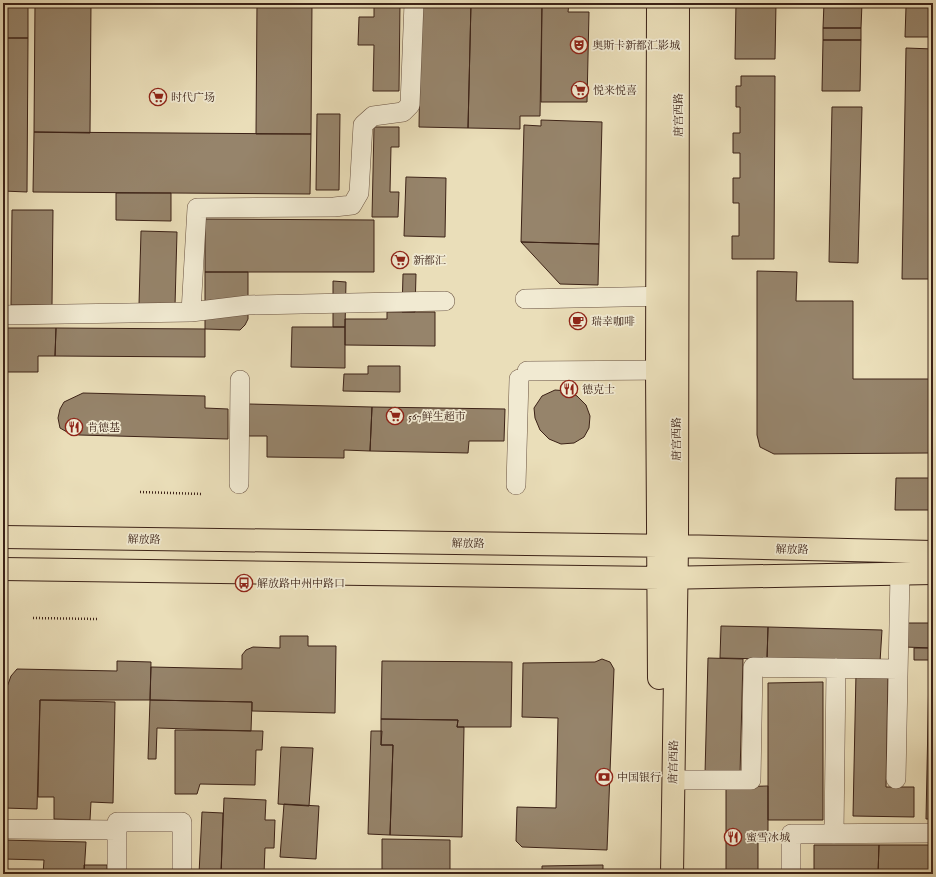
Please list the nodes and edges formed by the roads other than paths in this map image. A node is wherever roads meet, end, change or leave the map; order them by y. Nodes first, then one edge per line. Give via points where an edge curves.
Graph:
1 (414, 3) edge
2 (658, 3) edge
3 (678, 3) edge
4 (667, 296) junction
5 (525, 299) dead end
6 (445, 301) dead end
7 (191, 312) junction
8 (3, 315) edge
9 (666, 370) junction
10 (240, 380) dead end
11 (239, 484) dead end
12 (516, 485) dead end
13 (3, 537) edge
14 (668, 546) junction
15 (933, 552) edge
16 (3, 569) edge
17 (900, 573) junction
18 (933, 573) edge
19 (668, 578) junction
20 (836, 668) junction
21 (898, 669) junction
22 (896, 779) dead end
23 (673, 780) junction
24 (3, 829) edge
25 (117, 830) junction
26 (834, 834) junction
27 (933, 834) edge
28 (117, 874) edge
29 (182, 874) edge
30 (658, 874) edge
31 (672, 874) edge
32 (791, 874) edge

1 - 7 street via 410,105 403,112 373,116 363,125 359,193 352,205 197,208
2 - 4 main road, 唐宫西路
3 - 4 main road, 唐宫西路
4 - 5 street
4 - 9 main road, 唐宫西路
6 - 7 street via 248,306
7 - 8 street
9 - 12 street via 523,375
9 - 14 main road, 唐宫西路
10 - 11 street
13 - 14 main road, 解放路
14 - 15 main road, 解放路
14 - 19 main road, 唐宫西路
16 - 19 main road
17 - 18 main road
17 - 19 main road
17 - 21 street
19 - 23 main road, 唐宫西路
19 - 30 main road, 唐宫西路
20 - 21 street
20 - 23 street via 753,668 751,780
20 - 26 street
21 - 22 street
23 - 31 main road, 唐宫西路
24 - 25 street
25 - 28 street
25 - 29 street via 117,822 182,822
26 - 27 street
26 - 32 street via 791,834

